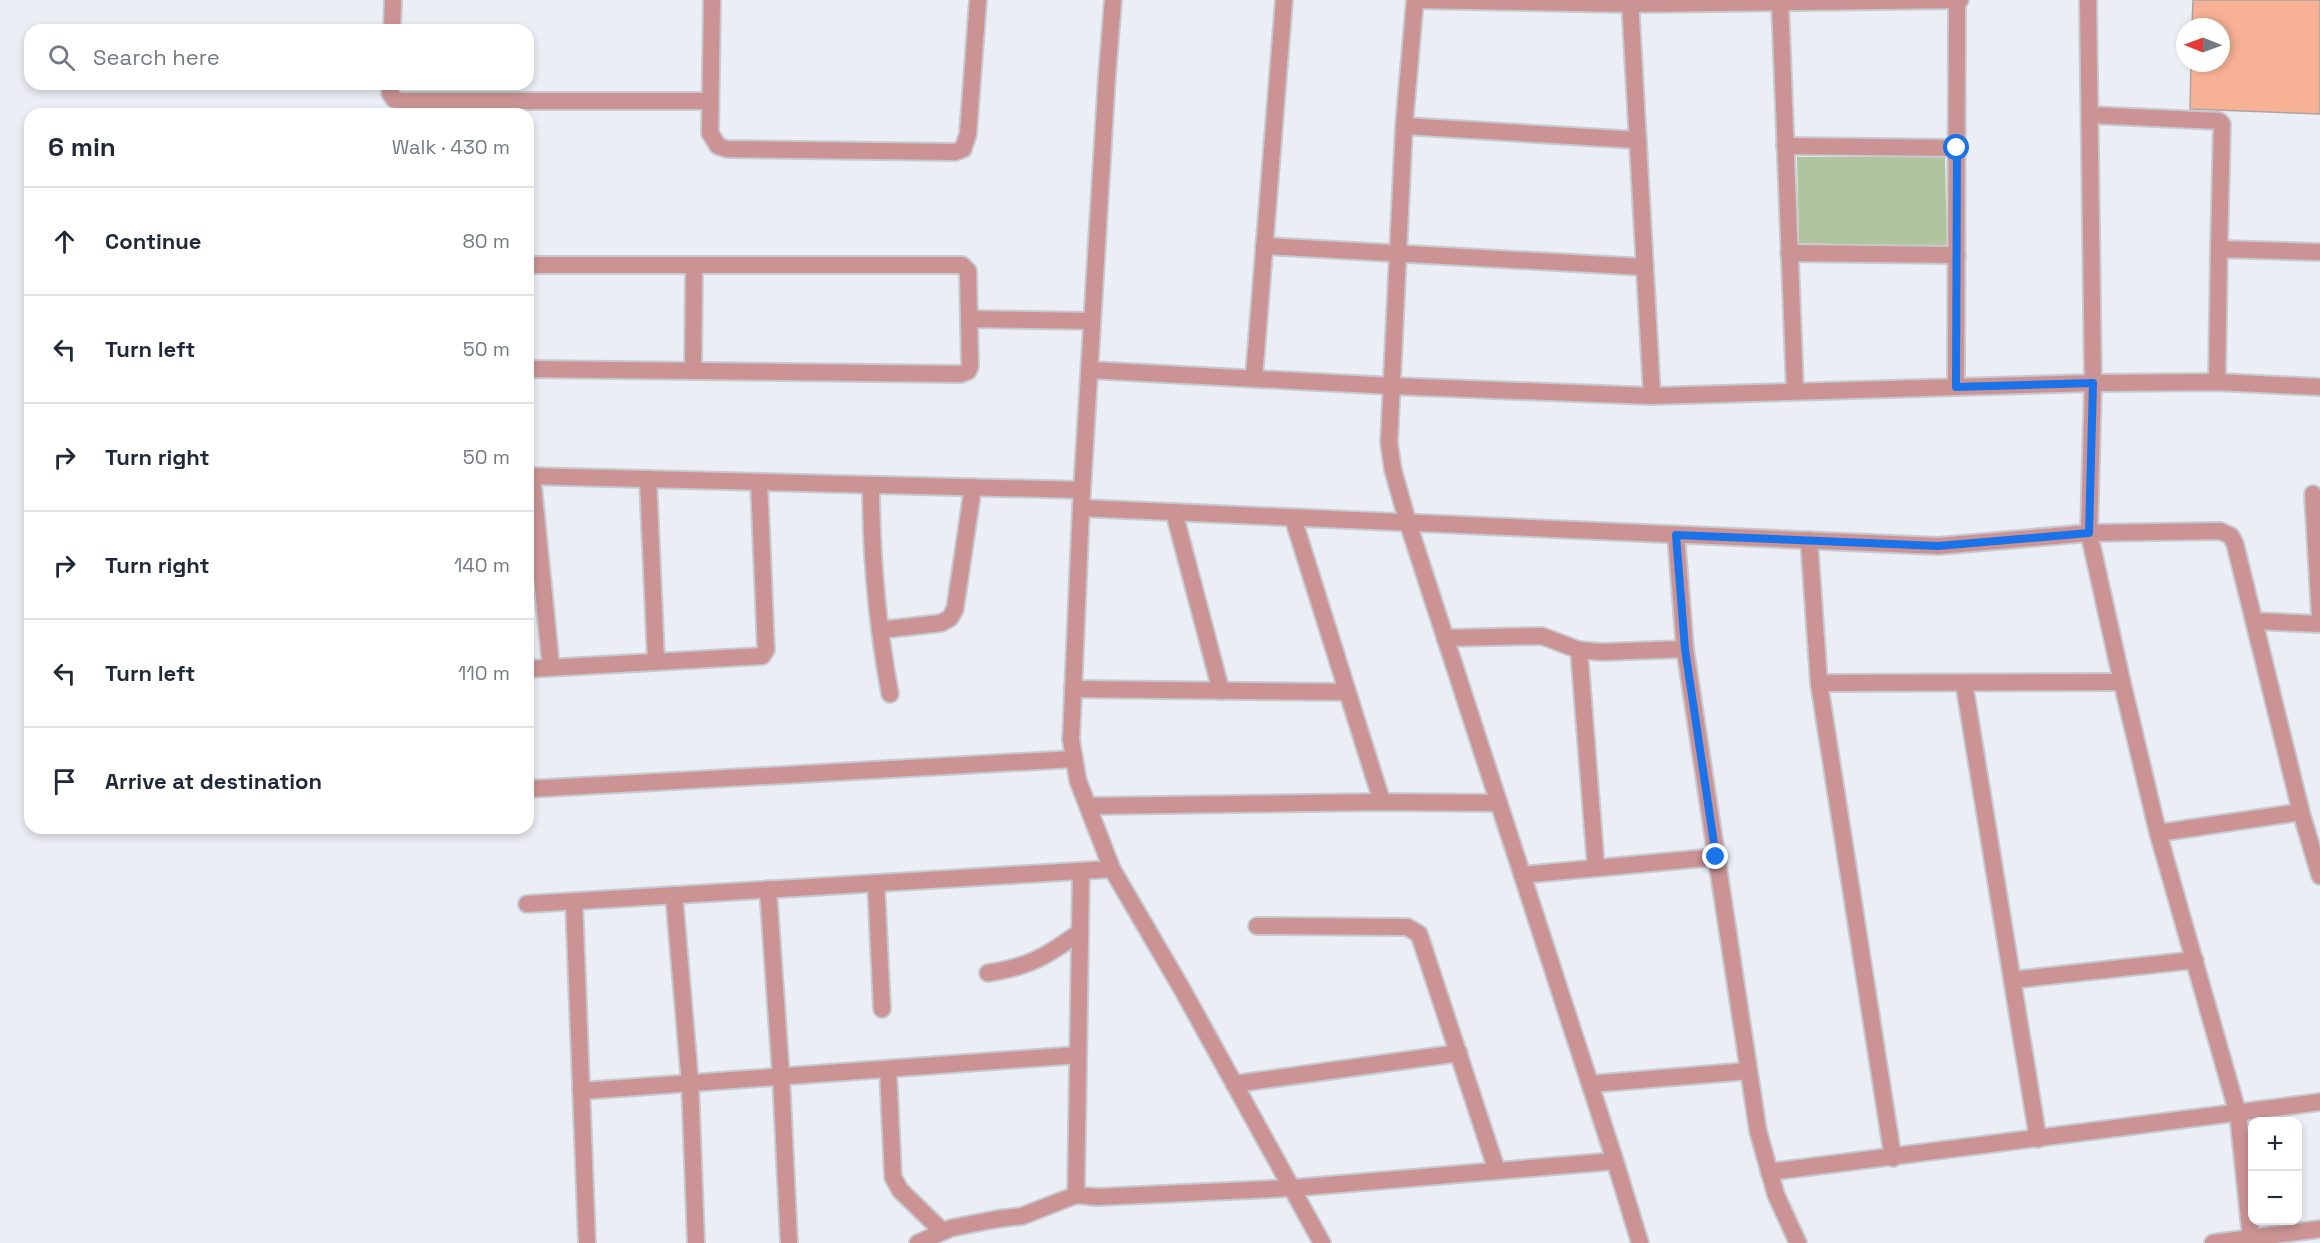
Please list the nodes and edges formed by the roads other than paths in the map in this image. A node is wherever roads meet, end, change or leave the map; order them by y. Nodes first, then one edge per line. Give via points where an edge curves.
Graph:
1 (393, 0) edge
2 (712, 0) edge
3 (978, 0) edge
4 (1113, 0) edge
5 (1284, 0) edge
6 (1959, 0) edge
7 (2088, 0) edge
8 (1630, 2) edge
9 (1780, 2) junction
10 (392, 24) edge
11 (390, 90) edge
12 (710, 101) junction
13 (2090, 115) junction
14 (1404, 126) junction
15 (1638, 140) junction
16 (1785, 146) junction
17 (1957, 148) junction
18 (1264, 246) junction
19 (2220, 249) junction
20 (2320, 252) edge
21 (1398, 253) junction
22 (1789, 253) junction
23 (1957, 255) junction
24 (534, 265) edge
25 (694, 265) junction
26 (1645, 267) junction
27 (969, 319) junction
28 (1092, 321) junction
29 (534, 369) edge
30 (1090, 370) junction
31 (693, 371) junction
32 (1254, 377) junction
33 (2217, 382) junction
34 (2093, 383) junction
35 (1392, 386) junction
36 (1956, 387) junction
37 (2320, 387) edge
38 (1794, 391) junction
39 (1652, 396) junction
40 (534, 476) edge
41 (648, 479) junction
42 (759, 482) junction
43 (871, 485) junction
44 (973, 487) junction
45 (1082, 490) junction
46 (2313, 494) dead end
47 (1081, 508) junction
48 (534, 512) edge
49 (1174, 512) junction
50 (1293, 518) junction
51 (1408, 523) junction
52 (2089, 533) junction
53 (1676, 535) junction
54 (1809, 540) junction
55 (2320, 616) edge
56 (2254, 621) junction
57 (2320, 624) edge
58 (880, 630) junction
59 (1445, 638) junction
60 (1685, 649) junction
61 (1579, 650) junction
62 (656, 661) junction
63 (551, 667) junction
64 (534, 668) edge
65 (2122, 682) junction
66 (1819, 683) junction
67 (1964, 683) junction
68 (1073, 689) junction
69 (1221, 691) junction
70 (1347, 692) junction
71 (890, 694) dead end
72 (1074, 759) junction
73 (534, 789) edge
74 (1382, 802) junction
75 (1499, 803) junction
76 (1088, 806) junction
77 (2301, 812) junction
78 (2158, 833) junction
79 (2315, 844) edge
80 (1716, 857) junction
81 (1596, 868) junction
82 (1112, 869) junction
83 (1081, 871) junction
84 (1522, 875) junction
85 (2320, 876) edge
86 (876, 883) junction
87 (768, 889) junction
88 (674, 895) junction
89 (574, 901) junction
90 (527, 904) dead end
91 (1257, 926) dead end
92 (1080, 932) junction
93 (2195, 960) junction
94 (988, 973) dead end
95 (2012, 980) junction
96 (882, 1009) dead end
97 (1459, 1053) junction
98 (1078, 1055) junction
99 (888, 1069) junction
100 (1748, 1071) junction
101 (782, 1076) junction
102 (690, 1083) junction
103 (1234, 1084) junction
104 (1590, 1084) junction
105 (581, 1091) junction
106 (2320, 1102) edge
107 (2238, 1114) junction
108 (2038, 1139) junction
109 (1893, 1158) junction
110 (1616, 1161) junction
111 (1497, 1172) junction
112 (1769, 1172) junction
113 (1292, 1188) junction
114 (1076, 1195) junction
115 (2320, 1228) edge
116 (942, 1231) junction
117 (2251, 1241) edge
118 (587, 1243) edge
119 (696, 1243) edge
120 (789, 1243) edge
121 (918, 1243) edge
122 (1322, 1243) edge
123 (1640, 1243) edge
124 (1798, 1243) edge
125 (2212, 1243) edge

1 - 10 street
2 - 12 street
3 - 12 street via 968,134 963,149 727,149 717,146 710,134
4 - 28 street
5 - 18 street
6 - 9 street
6 - 17 street
7 - 13 street
8 - 9 street
8 - 14 street via 1414,0
8 - 15 street
9 - 16 street
11 - 12 street via 394,99 402,101
13 - 19 street via 2222,124
13 - 34 street
14 - 15 street
14 - 21 street
15 - 26 street
16 - 17 street
16 - 22 street
17 - 23 street
18 - 21 street
18 - 32 street
19 - 20 street
19 - 33 street
21 - 26 street
21 - 35 street
22 - 23 street
22 - 38 street
23 - 36 street
24 - 25 street
25 - 27 street via 962,265 968,271
25 - 31 street
26 - 39 street
27 - 28 street
27 - 31 street via 970,366 961,374
28 - 30 street
29 - 31 street
30 - 32 street
30 - 45 street
32 - 35 street
33 - 34 street
33 - 37 street
34 - 36 street
34 - 52 street
35 - 39 street
35 - 51 street via 1390,454
36 - 38 street
38 - 39 street
40 - 41 street
41 - 42 street
41 - 62 street
42 - 43 street
42 - 62 street via 765,654
43 - 44 street
43 - 58 street via 872,556
44 - 45 street
44 - 58 street via 955,609 950,618 941,623
45 - 47 street
46 - 55 street
47 - 49 street
47 - 68 street
48 - 63 street
49 - 50 street
49 - 69 street
50 - 51 street
50 - 70 street
51 - 53 street
51 - 59 street
52 - 54 street via 1938,546
52 - 56 street via 2226,533 2235,544
52 - 65 street
53 - 54 street
53 - 60 street
54 - 66 street
56 - 57 street
56 - 77 street
58 - 71 street
59 - 61 street via 1542,636
59 - 75 street
60 - 61 street
60 - 80 street
61 - 81 street
62 - 63 street
63 - 64 street
65 - 67 street
65 - 78 street
66 - 67 street
66 - 109 street
67 - 95 street
68 - 69 street
68 - 72 street
69 - 70 street
70 - 74 street
72 - 73 street
72 - 76 street
74 - 75 street
74 - 76 street
75 - 84 street
76 - 82 street
77 - 78 street
77 - 79 street
78 - 93 street
79 - 85 street
80 - 81 street
80 - 100 street
81 - 84 street
82 - 83 street
82 - 103 street
83 - 86 street
83 - 92 street
84 - 104 street
86 - 87 street
86 - 96 street
87 - 88 street
87 - 101 street
88 - 89 street
88 - 102 street
89 - 90 street
89 - 105 street
91 - 97 street via 1413,929 1419,934
92 - 94 street via 1050,954 1026,965
92 - 98 street
93 - 95 street
93 - 107 street
95 - 108 street
97 - 103 street
97 - 111 street
98 - 99 street
98 - 114 street
99 - 101 street
99 - 116 street via 893,1177 900,1190
100 - 104 street
100 - 112 street
101 - 102 street
101 - 120 street
102 - 105 street
102 - 119 street
103 - 113 street
104 - 110 street
105 - 118 street
106 - 107 street
107 - 108 street
107 - 117 street
108 - 109 street
109 - 112 street
110 - 111 street
110 - 123 street
111 - 113 street
112 - 124 street
113 - 114 street
113 - 122 street
114 - 116 street via 1023,1216
115 - 117 street
116 - 121 street
117 - 125 street

